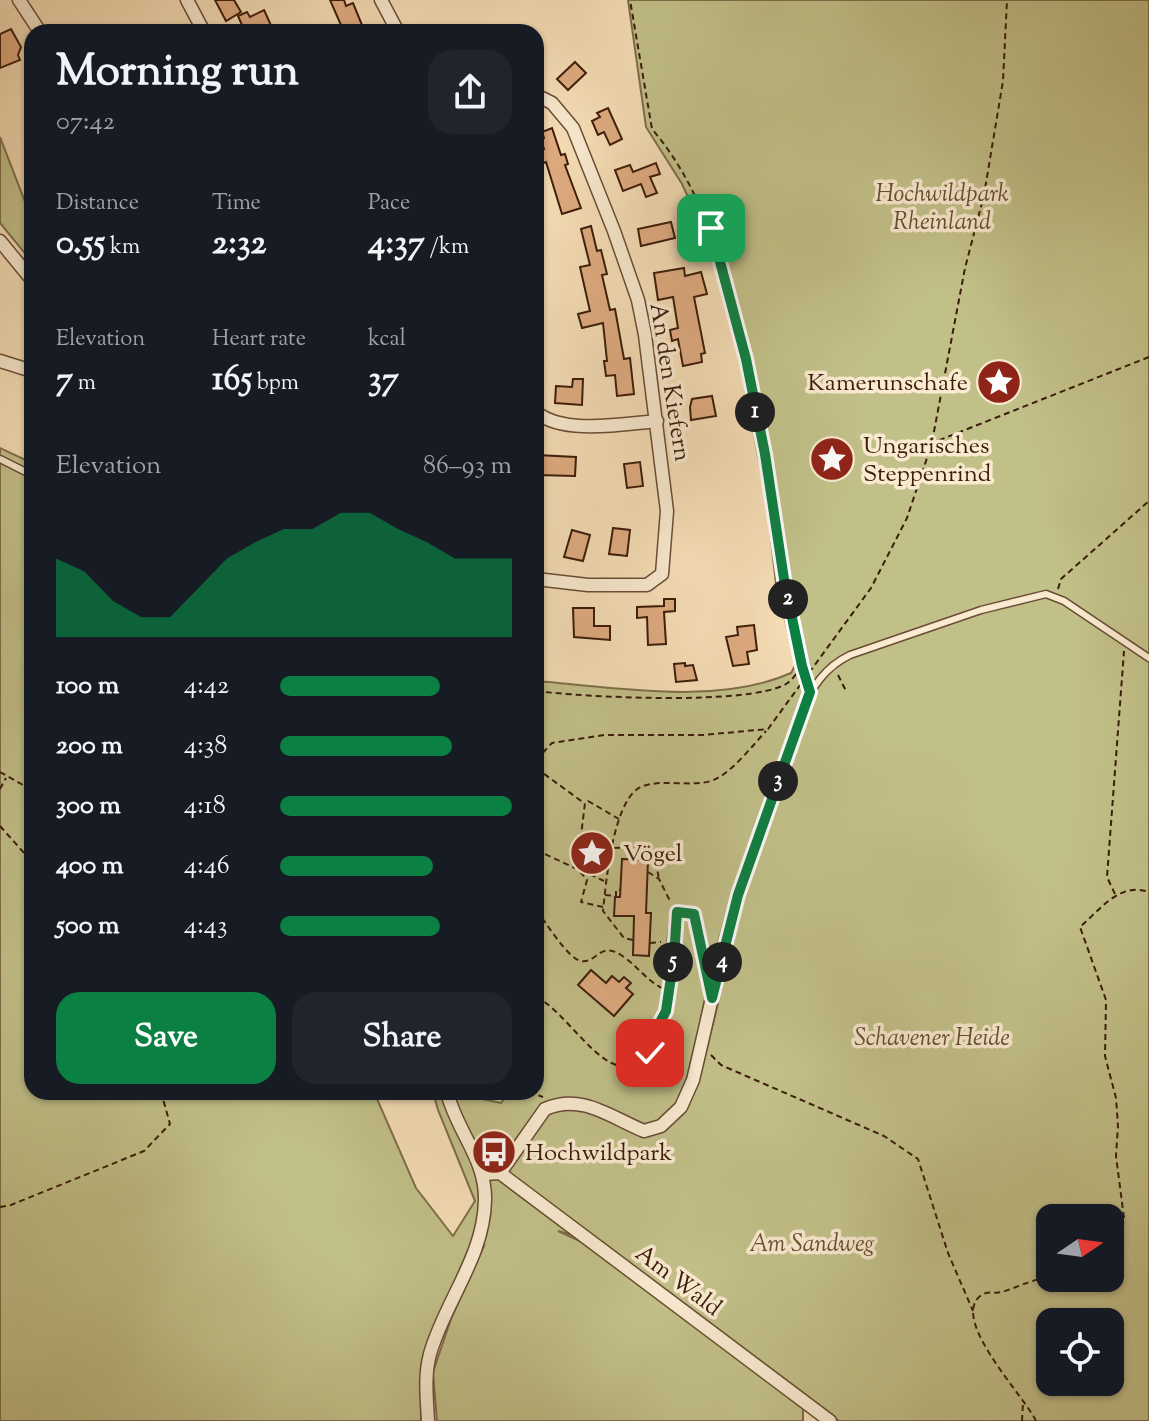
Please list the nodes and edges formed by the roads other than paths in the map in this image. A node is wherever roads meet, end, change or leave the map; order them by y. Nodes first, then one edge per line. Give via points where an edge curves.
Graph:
1 (19, 0) edge
2 (187, 0) edge
3 (381, 0) edge
4 (35, 24) edge
5 (200, 24) edge
6 (394, 24) edge
7 (544, 99) edge
8 (0, 241) edge
9 (24, 270) edge
10 (0, 361) edge
11 (24, 368) edge
12 (544, 419) edge
13 (657, 421) junction
14 (0, 459) edge
15 (24, 471) edge
16 (544, 580) edge
17 (1149, 658) edge
18 (674, 941) road end
19 (712, 998) junction
20 (449, 1100) edge
21 (500, 1173) junction
22 (483, 1174) junction
23 (428, 1421) edge
24 (830, 1421) edge

1 - 4 street
2 - 5 street
3 - 6 street
7 - 13 street, An den Kiefern via 573,128 614,231 640,312
8 - 9 street
10 - 11 street
12 - 13 street via 569,425
13 - 16 street, An den Kiefern via 667,511 662,574 647,585
14 - 15 lane
17 - 19 lane via 1054,595 1036,595 833,663 810,692 738,895
18 - 19 street via 677,912 694,914
19 - 21 street via 693,1080 681,1107 661,1126 644,1131 587,1104 557,1104 545,1109
20 - 22 street
21 - 22 street
21 - 24 street, Am Wald
22 - 23 street via 483,1227 430,1353

